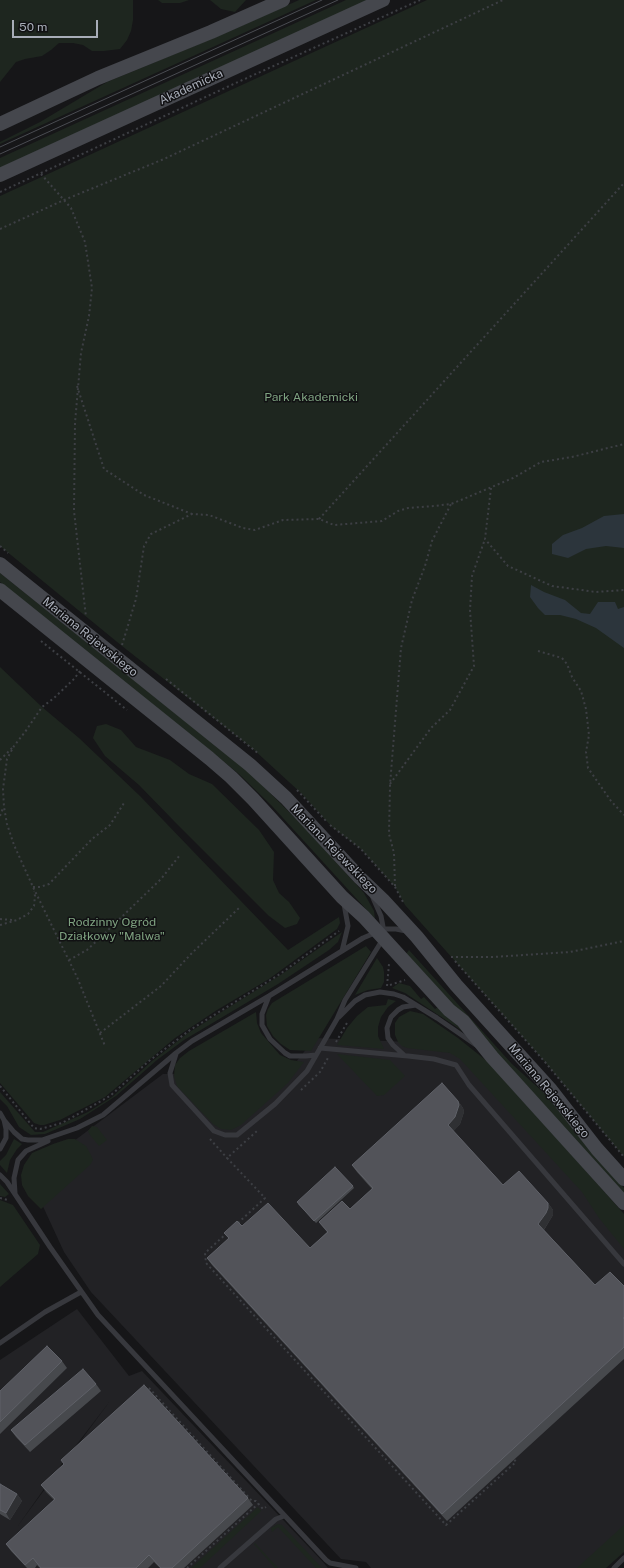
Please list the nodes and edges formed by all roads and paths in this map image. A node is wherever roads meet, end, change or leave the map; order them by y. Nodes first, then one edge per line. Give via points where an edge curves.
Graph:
1 (283, 0) edge
2 (383, 0) edge
3 (420, 0) edge
4 (503, 0) edge
5 (0, 124) edge
6 (40, 173) junction
7 (0, 175) edge
8 (624, 183) edge
9 (0, 192) edge
10 (64, 200) junction
11 (0, 230) edge
12 (77, 385) junction
13 (624, 444) edge
14 (491, 488) junction
15 (451, 504) junction
16 (192, 514) junction
17 (319, 519) junction
18 (485, 539) junction
19 (0, 564) edge
20 (0, 590) edge
21 (624, 590) edge
22 (86, 618) dead end
23 (37, 637) dead end
24 (122, 645) dead end
25 (538, 651) dead end
26 (88, 661) junction
27 (79, 672) junction
28 (128, 711) dead end
29 (14, 746) junction
30 (0, 760) edge
31 (390, 785) junction
32 (124, 804) dead end
33 (4, 807) junction
34 (0, 816) edge
35 (624, 816) edge
36 (180, 855) dead end
37 (360, 878) junction
38 (33, 887) junction
39 (395, 887) dead end
40 (342, 897) junction
41 (239, 908) dead end
42 (0, 919) edge
43 (17, 920) junction
44 (0, 924) edge
45 (381, 932) junction
46 (413, 933) junction
47 (624, 941) edge
48 (342, 951) junction
49 (451, 957) dead end
50 (69, 960) junction
51 (395, 969) dead end
52 (403, 980) dead end
53 (391, 985) dead end
54 (385, 992) junction
55 (269, 996) junction
56 (416, 1005) junction
57 (337, 1019) junction
58 (348, 1020) dead end
59 (100, 1033) junction
60 (105, 1046) dead end
61 (320, 1048) junction
62 (333, 1048) junction
63 (176, 1053) junction
64 (316, 1055) junction
65 (404, 1055) junction
66 (492, 1057) junction
67 (300, 1091) dead end
68 (0, 1113) edge
69 (4, 1120) junction
70 (260, 1128) dead end
71 (69, 1131) junction
72 (0, 1149) edge
73 (0, 1175) edge
74 (624, 1179) edge
75 (16, 1194) junction
76 (624, 1203) edge
77 (237, 1223) edge
78 (232, 1228) edge
79 (624, 1264) edge
80 (81, 1292) junction
81 (262, 1320) edge
82 (260, 1322) junction
83 (0, 1344) edge
84 (149, 1388) edge
85 (514, 1460) edge
86 (408, 1478) edge
87 (405, 1480) junction
88 (271, 1502) junction
89 (258, 1504) junction
90 (284, 1516) junction
91 (624, 1558) edge
92 (331, 1566) edge
93 (187, 1568) edge
94 (220, 1568) edge
95 (356, 1568) edge
96 (614, 1568) edge

1 - 5 street via 105,75
2 - 7 street, Akademicka
3 - 6 path
4 - 10 path via 164,159
6 - 9 path
6 - 10 path
8 - 17 path
10 - 11 path
10 - 12 path via 71,208 85,242 92,288
12 - 16 path via 104,469 144,495
12 - 22 path via 74,423 74,511
13 - 14 path via 541,462
14 - 15 path
14 - 18 path
15 - 17 path via 408,508 382,521 334,525
15 - 31 path via 432,541 412,600 401,648
16 - 17 path via 209,515 254,530 284,520
16 - 24 path via 151,534 144,546 136,599
18 - 21 path via 508,566 552,586 596,592
18 - 31 path via 472,576 470,610 474,666 450,710 430,728
19 - 37 street, Mariana Rejewskiego via 266,778
20 - 26 street, Mariana Rejewskiego
23 - 27 path
25 - 35 path via 562,658 567,664 581,691 586,709 589,735 586,752 588,768
26 - 27 path
26 - 40 street, Mariana Rejewskiego via 231,777
27 - 28 path
27 - 29 path via 42,707
29 - 30 path
29 - 33 path via 7,759 3,789
31 - 39 path via 389,834 394,852
32 - 38 path via 110,824 49,884
33 - 34 path
33 - 38 path via 14,845
36 - 50 path via 161,879 104,934 86,950
37 - 45 lane via 374,898 381,916
37 - 46 street, Mariana Rejewskiego
38 - 43 path via 34,906 28,914
38 - 50 path
40 - 45 street, Mariana Rejewskiego
40 - 48 lane via 348,917
41 - 59 path via 161,986
42 - 43 path
43 - 44 path
45 - 46 lane via 396,929
45 - 48 lane
45 - 57 lane
45 - 66 street, Mariana Rejewskiego via 449,1010 463,1021
46 - 74 street, Mariana Rejewskiego via 456,985 551,1090
47 - 49 path via 570,952
48 - 55 lane
50 - 59 path
51 - 54 path via 389,964
52 - 53 path
54 - 56 lane
54 - 57 lane via 359,999
55 - 63 lane
55 - 64 lane via 262,1014 262,1025 270,1039 290,1056
56 - 65 lane via 398,1010 390,1017 387,1028 388,1038
56 - 66 lane
57 - 61 lane
58 - 62 path
59 - 60 path
61 - 62 lane
61 - 64 lane
62 - 65 lane
62 - 67 path via 320,1072
63 - 64 lane via 170,1073 172,1085 209,1127 231,1136 243,1131 280,1099 303,1077
63 - 71 lane via 103,1115
65 - 79 lane via 456,1065 469,1085
66 - 76 street, Mariana Rejewskiego
68 - 69 lane
69 - 71 lane via 22,1139 42,1140
69 - 72 lane via 6,1138
70 - 77 path via 227,1158 265,1198
71 - 75 lane via 22,1154 14,1178
73 - 75 lane
75 - 80 lane
78 - 82 path via 205,1253 206,1263
80 - 83 lane via 45,1312
80 - 88 lane via 98,1315
81 - 82 path
82 - 87 path
84 - 89 path via 252,1501
85 - 87 path via 516,1462 446,1525
86 - 87 path
88 - 89 path via 263,1509
88 - 90 lane
89 - 93 path
90 - 92 lane
90 - 94 lane via 276,1519
91 - 96 lane
92 - 95 lane

